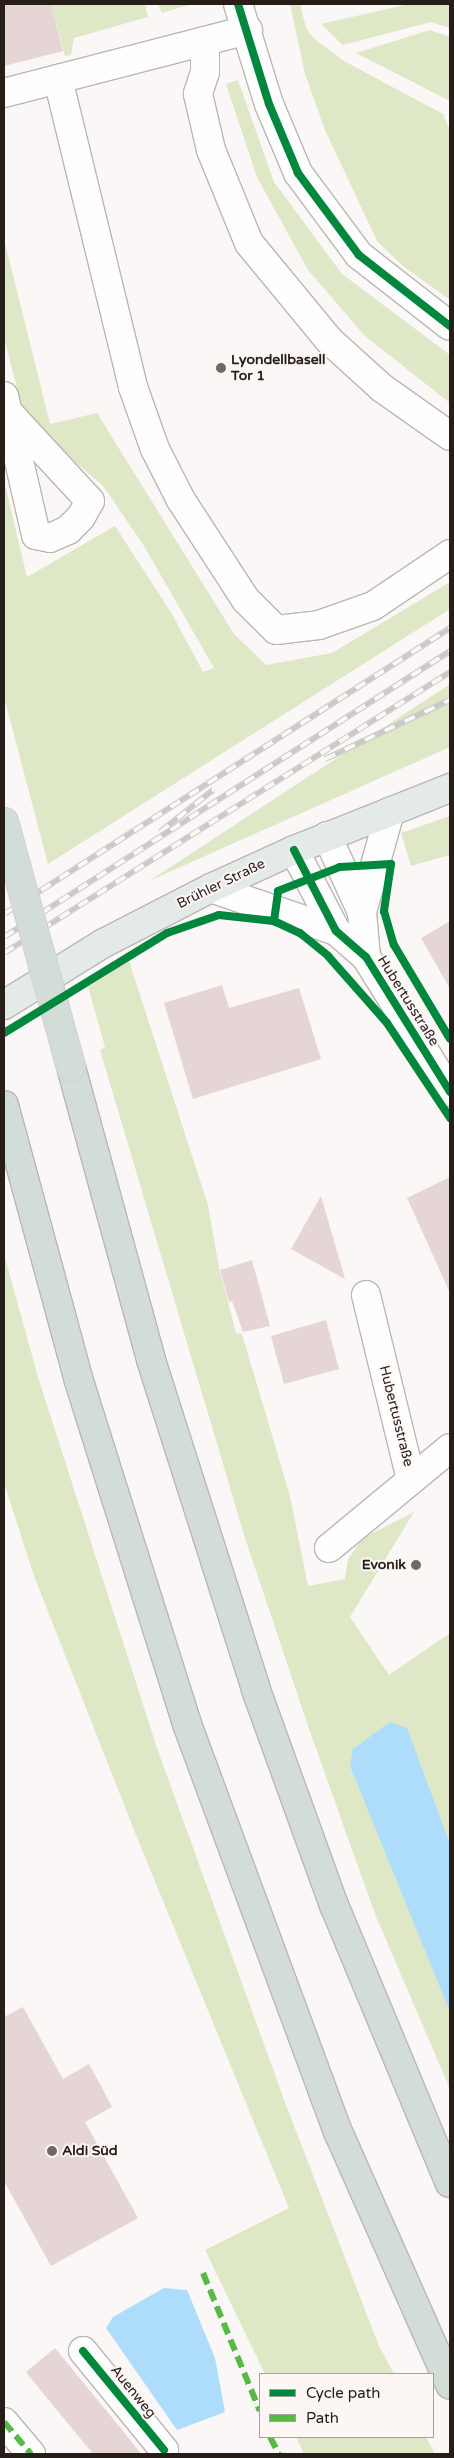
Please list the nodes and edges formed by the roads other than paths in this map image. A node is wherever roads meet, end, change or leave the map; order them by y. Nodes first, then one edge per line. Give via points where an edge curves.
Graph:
1 (245, 13) edge
2 (205, 42) junction
3 (58, 79) junction
4 (4, 93) edge
5 (450, 326) edge
6 (450, 436) edge
7 (450, 554) edge
8 (450, 788) edge
9 (390, 812) junction
10 (4, 822) edge
11 (327, 836) junction
12 (294, 850) junction
13 (211, 888) junction
14 (362, 912) junction
15 (336, 931) junction
16 (366, 956) junction
17 (4, 1005) edge
18 (450, 1092) edge
19 (4, 1106) edge
20 (366, 1295) dead end
21 (450, 1448) edge
22 (411, 1480) junction
23 (329, 1548) dead end
24 (450, 2183) edge
25 (83, 2350) dead end
26 (450, 2386) edge
27 (4, 2422) edge
28 (164, 2450) dead end
29 (31, 2454) edge

1 - 2 street
1 - 5 street via 269,104 298,173 358,255
2 - 3 street
2 - 6 street via 205,72 198,94 211,150 249,243 329,340 382,388
3 - 4 street
3 - 7 street via 133,387 152,441 181,500 246,600 276,630 320,625 373,606
8 - 9 main road, Brühler Straße
9 - 11 main road, Brühler Straße
9 - 14 street
10 - 24 highway, bridge via 151,1360 256,1690 334,1905
11 - 12 main road, Brühler Straße
11 - 14 street, Hubertusstraße
12 - 13 main road, Brühler Straße
12 - 15 street, Hubertusstraße
13 - 15 street
13 - 17 main road, Brühler Straße via 102,944
14 - 16 street, Hubertusstraße
15 - 16 street, Hubertusstraße
16 - 18 street, Hubertusstraße
19 - 26 highway via 78,1378 187,1724 339,2134
20 - 22 street, Hubertusstraße
21 - 22 street, Hubertusstraße
22 - 23 street, Hubertusstraße
25 - 28 street, Auenweg
27 - 29 street

